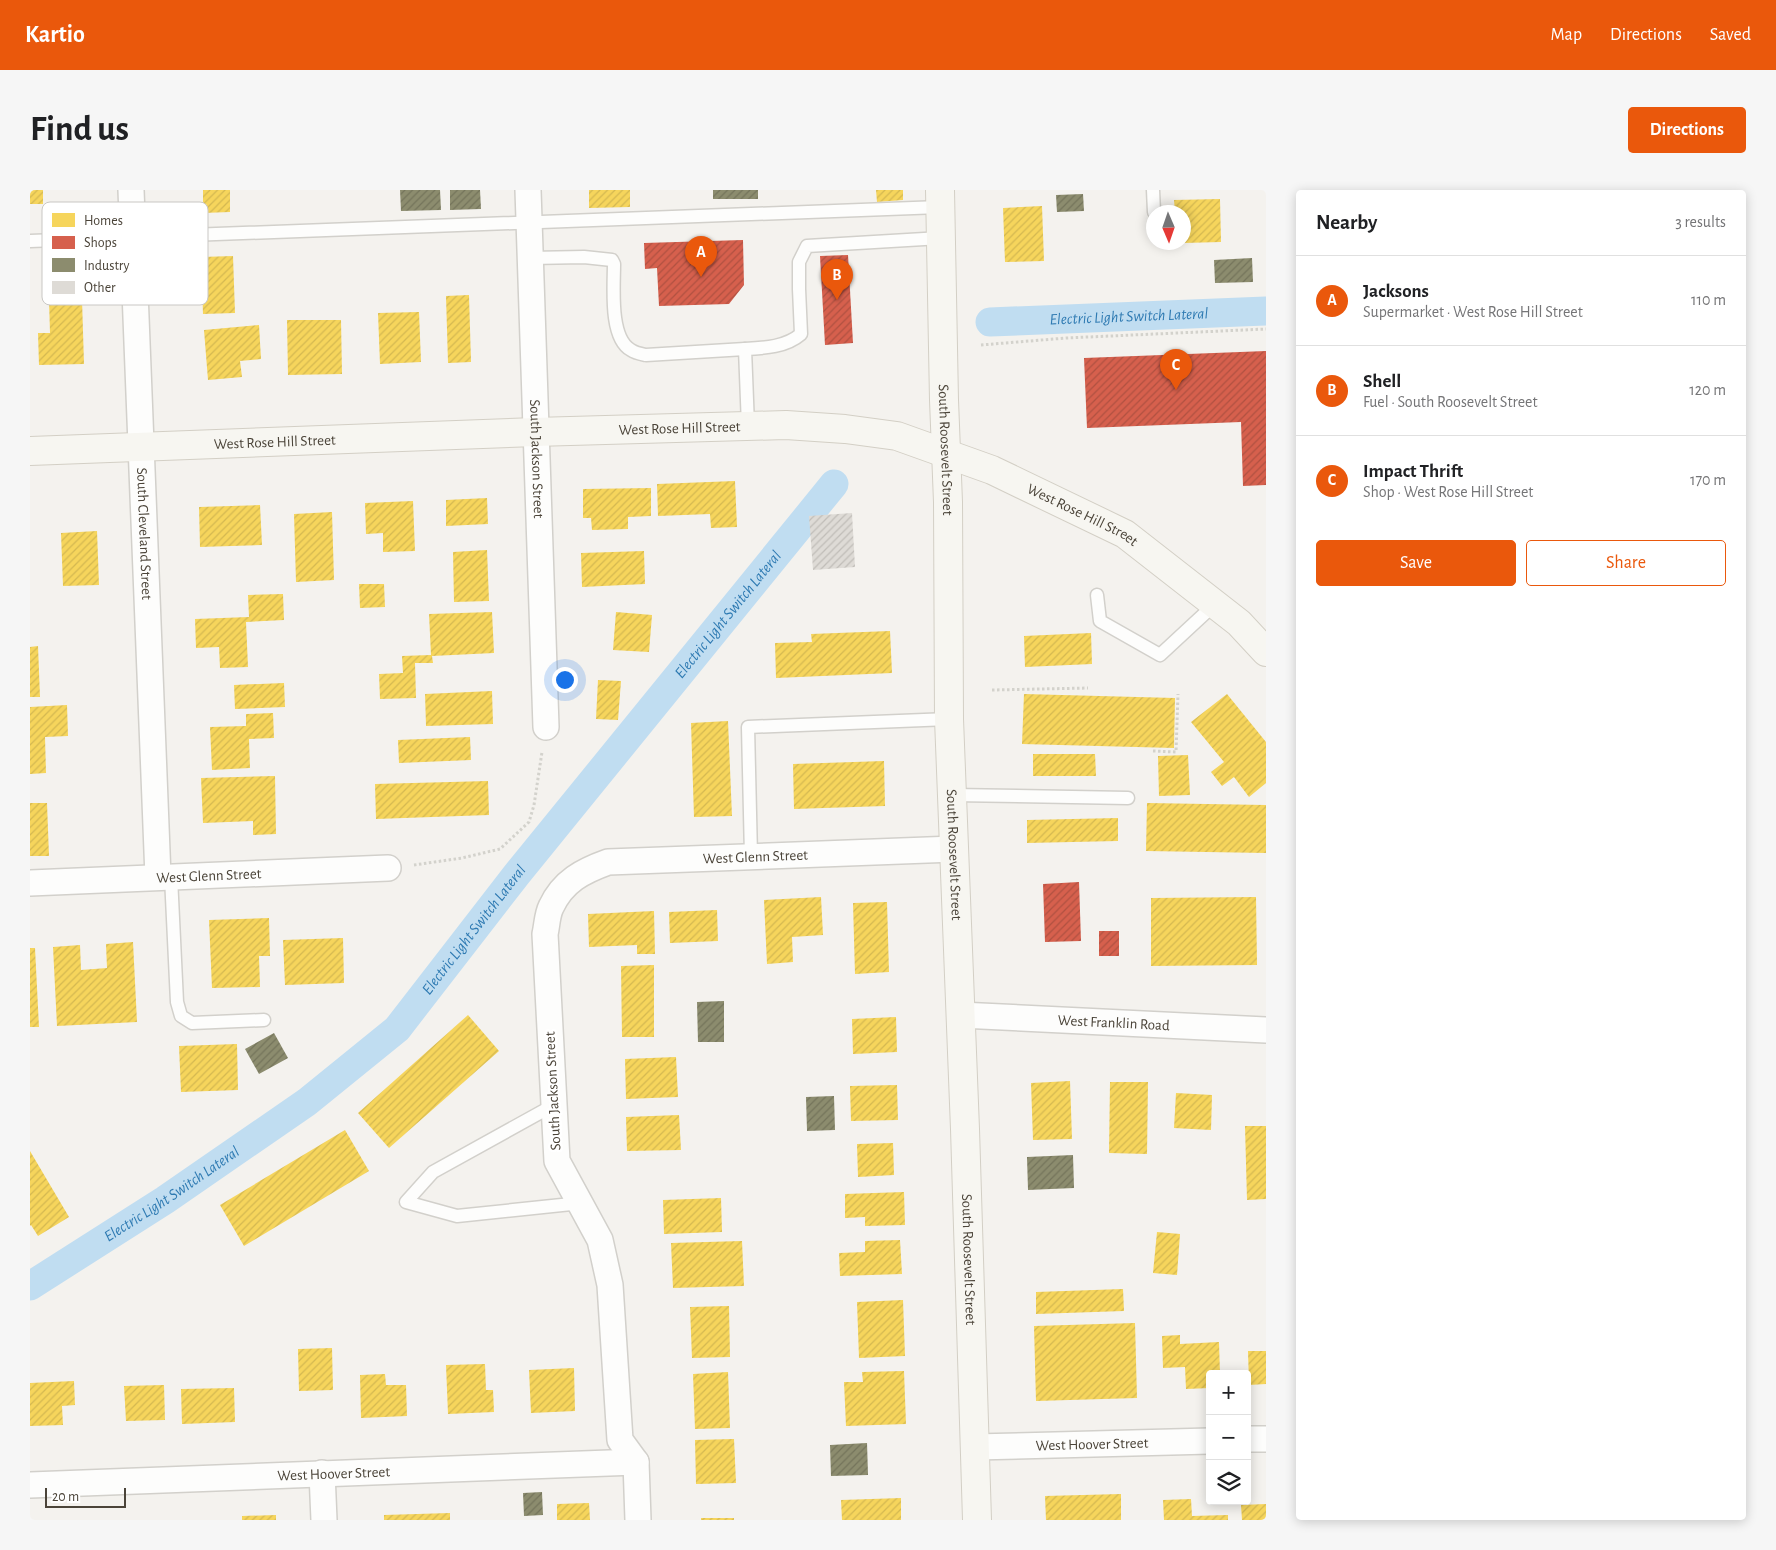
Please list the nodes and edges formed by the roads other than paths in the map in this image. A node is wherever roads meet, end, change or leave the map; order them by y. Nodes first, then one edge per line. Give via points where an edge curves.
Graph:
1 (528, 190) edge
2 (1153, 190) edge
3 (940, 198) edge
4 (1154, 205) edge
5 (529, 222) junction
6 (208, 234) edge
7 (941, 238) junction
8 (530, 258) junction
9 (136, 305) edge
10 (745, 349) junction
11 (748, 426) junction
12 (535, 432) junction
13 (141, 446) junction
14 (30, 450) edge
15 (947, 455) junction
16 (1097, 595) dead end
17 (1215, 604) junction
18 (1266, 652) edge
19 (949, 719) junction
20 (546, 727) road end
21 (953, 795) junction
22 (1128, 798) dead end
23 (954, 849) junction
24 (751, 856) junction
25 (388, 868) road end
26 (165, 877) junction
27 (30, 883) edge
28 (563, 888) joint
29 (960, 1015) junction
30 (264, 1020) dead end
31 (1266, 1030) edge
32 (554, 1105) junction
33 (582, 1203) junction
34 (1266, 1439) edge
35 (1206, 1440) edge
36 (1251, 1440) edge
37 (974, 1447) junction
38 (636, 1462) junction
39 (322, 1473) junction
40 (30, 1485) edge
41 (324, 1520) edge
42 (638, 1520) edge
43 (977, 1520) edge

1 - 5 street, South Jackson Street
2 - 4 lane
3 - 5 lane
3 - 7 street, South Roosevelt Street
5 - 6 lane
5 - 8 street, South Jackson Street
7 - 10 lane via 807,246 799,262 801,334 793,341 775,346
7 - 15 street, South Roosevelt Street
8 - 10 lane via 584,256 612,260 615,320 622,341 630,350 646,355
8 - 12 street, South Jackson Street
9 - 13 street, South Cleveland Street
10 - 11 lane
11 - 12 street, West Rose Hill Street
11 - 15 street, West Rose Hill Street via 845,428 897,436
12 - 13 street, West Rose Hill Street
12 - 20 street, South Jackson Street
13 - 14 street, West Rose Hill Street
13 - 26 street, South Cleveland Street
15 - 17 street, West Rose Hill Street via 992,470 1124,534
15 - 19 street, South Roosevelt Street
16 - 17 lane via 1100,621 1160,655
17 - 18 street, West Rose Hill Street via 1239,623
19 - 21 street, South Roosevelt Street
19 - 24 lane via 748,727
21 - 22 lane
21 - 23 street, South Roosevelt Street
23 - 24 street, West Glenn Street
23 - 29 street, South Roosevelt Street
24 - 28 street, West Glenn Street via 608,862 584,871
25 - 26 street, West Glenn Street
26 - 27 street, West Glenn Street
26 - 30 lane via 177,1002 182,1016 192,1023
28 - 32 street, South Jackson Street via 551,908 545,934
29 - 31 street, West Franklin Road
29 - 37 street, South Roosevelt Street
32 - 33 street, South Jackson Street via 557,1161
32 - 33 lane via 432,1172 406,1202 457,1216
33 - 38 street, South Jackson Street via 600,1240 610,1285 620,1440
34 - 36 street
35 - 37 street, West Hoover Street
37 - 43 street, South Roosevelt Street
38 - 39 street, West Hoover Street
38 - 42 street
39 - 40 street, West Hoover Street
39 - 41 street

